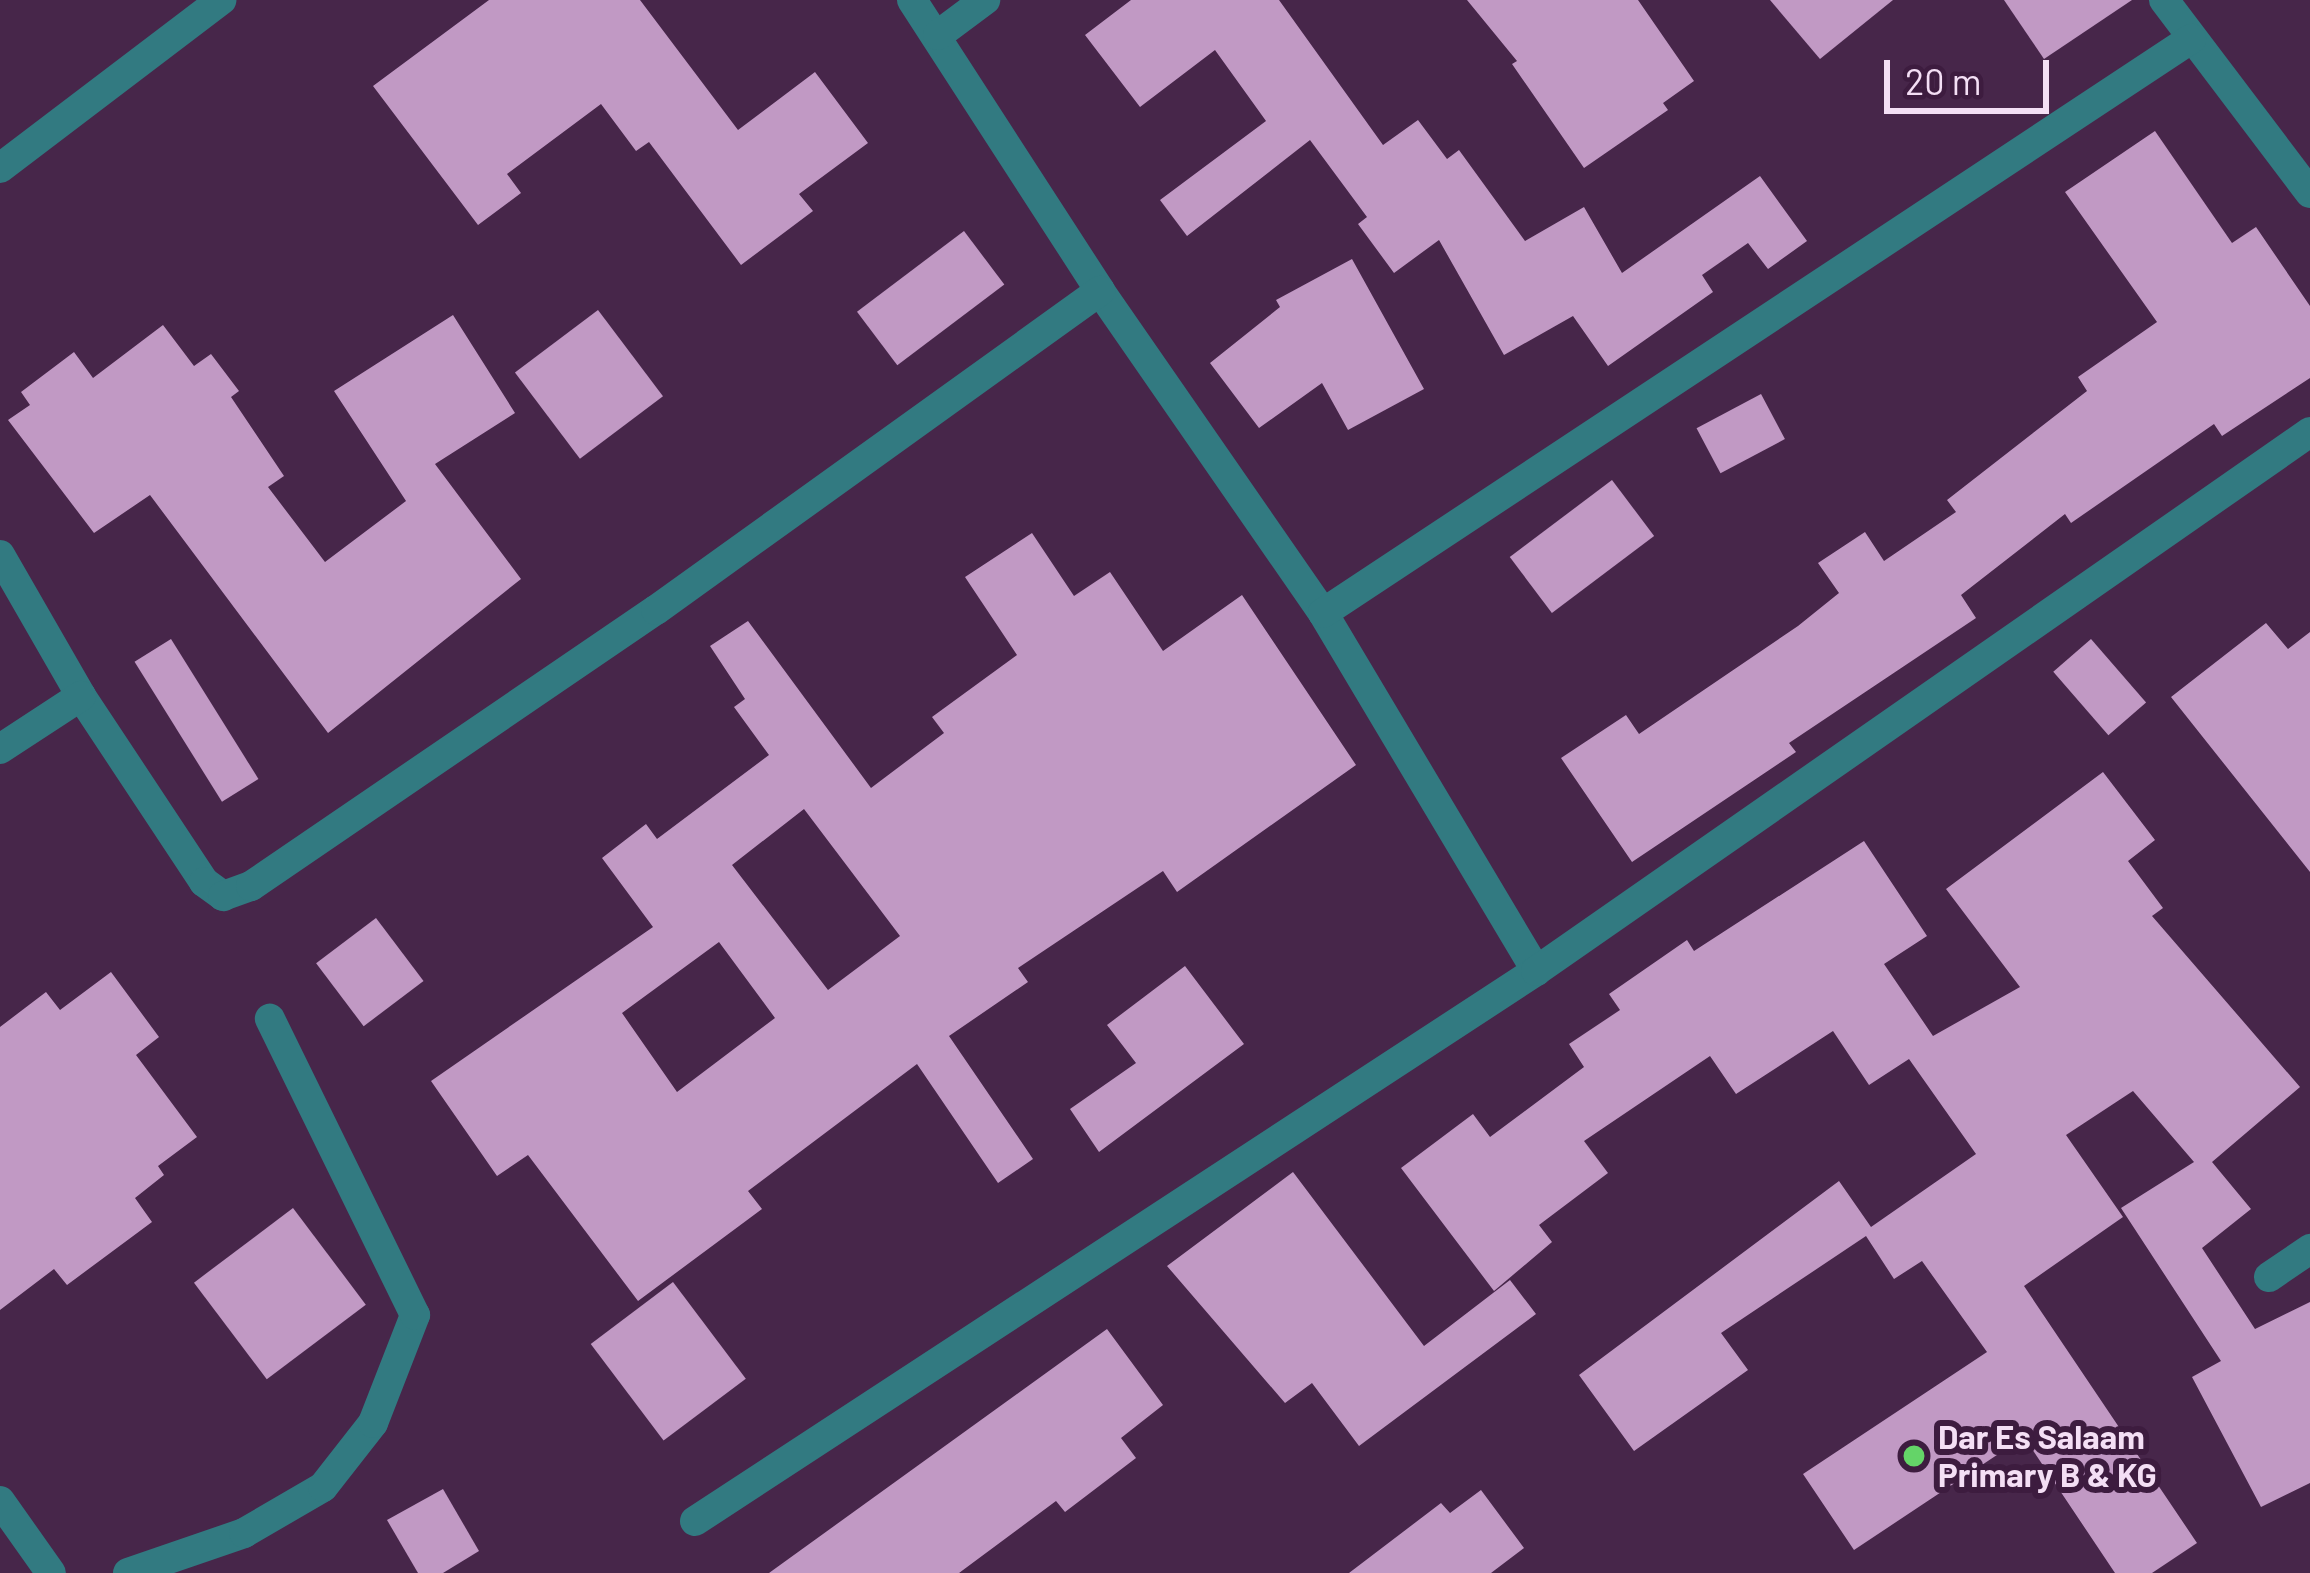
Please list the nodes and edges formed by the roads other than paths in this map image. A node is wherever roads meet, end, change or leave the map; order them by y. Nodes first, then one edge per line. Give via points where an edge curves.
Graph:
1 (221, 0) edge
2 (912, 0) edge
3 (985, 0) edge
4 (2164, 0) edge
5 (938, 35) junction
6 (2192, 39) junction
7 (0, 168) edge
8 (2310, 193) edge
9 (1100, 291) junction
10 (2310, 432) edge
11 (0, 555) edge
12 (1323, 613) junction
13 (81, 696) junction
14 (0, 749) edge
15 (1536, 971) junction
16 (270, 1019) dead end
17 (2310, 1249) edge
18 (2269, 1277) dead end
19 (0, 1502) edge
20 (695, 1521) dead end
21 (51, 1573) edge
22 (128, 1573) edge

1 - 7 street
2 - 5 street
3 - 5 street
4 - 6 street
5 - 9 street
6 - 8 street
6 - 12 street
9 - 12 street
9 - 13 street via 656,610 251,886 223,896 204,882
10 - 15 street
11 - 13 street
12 - 15 street
13 - 14 street
15 - 20 street
16 - 22 street via 415,1315 373,1423 322,1487 244,1533
17 - 18 street
19 - 21 street

